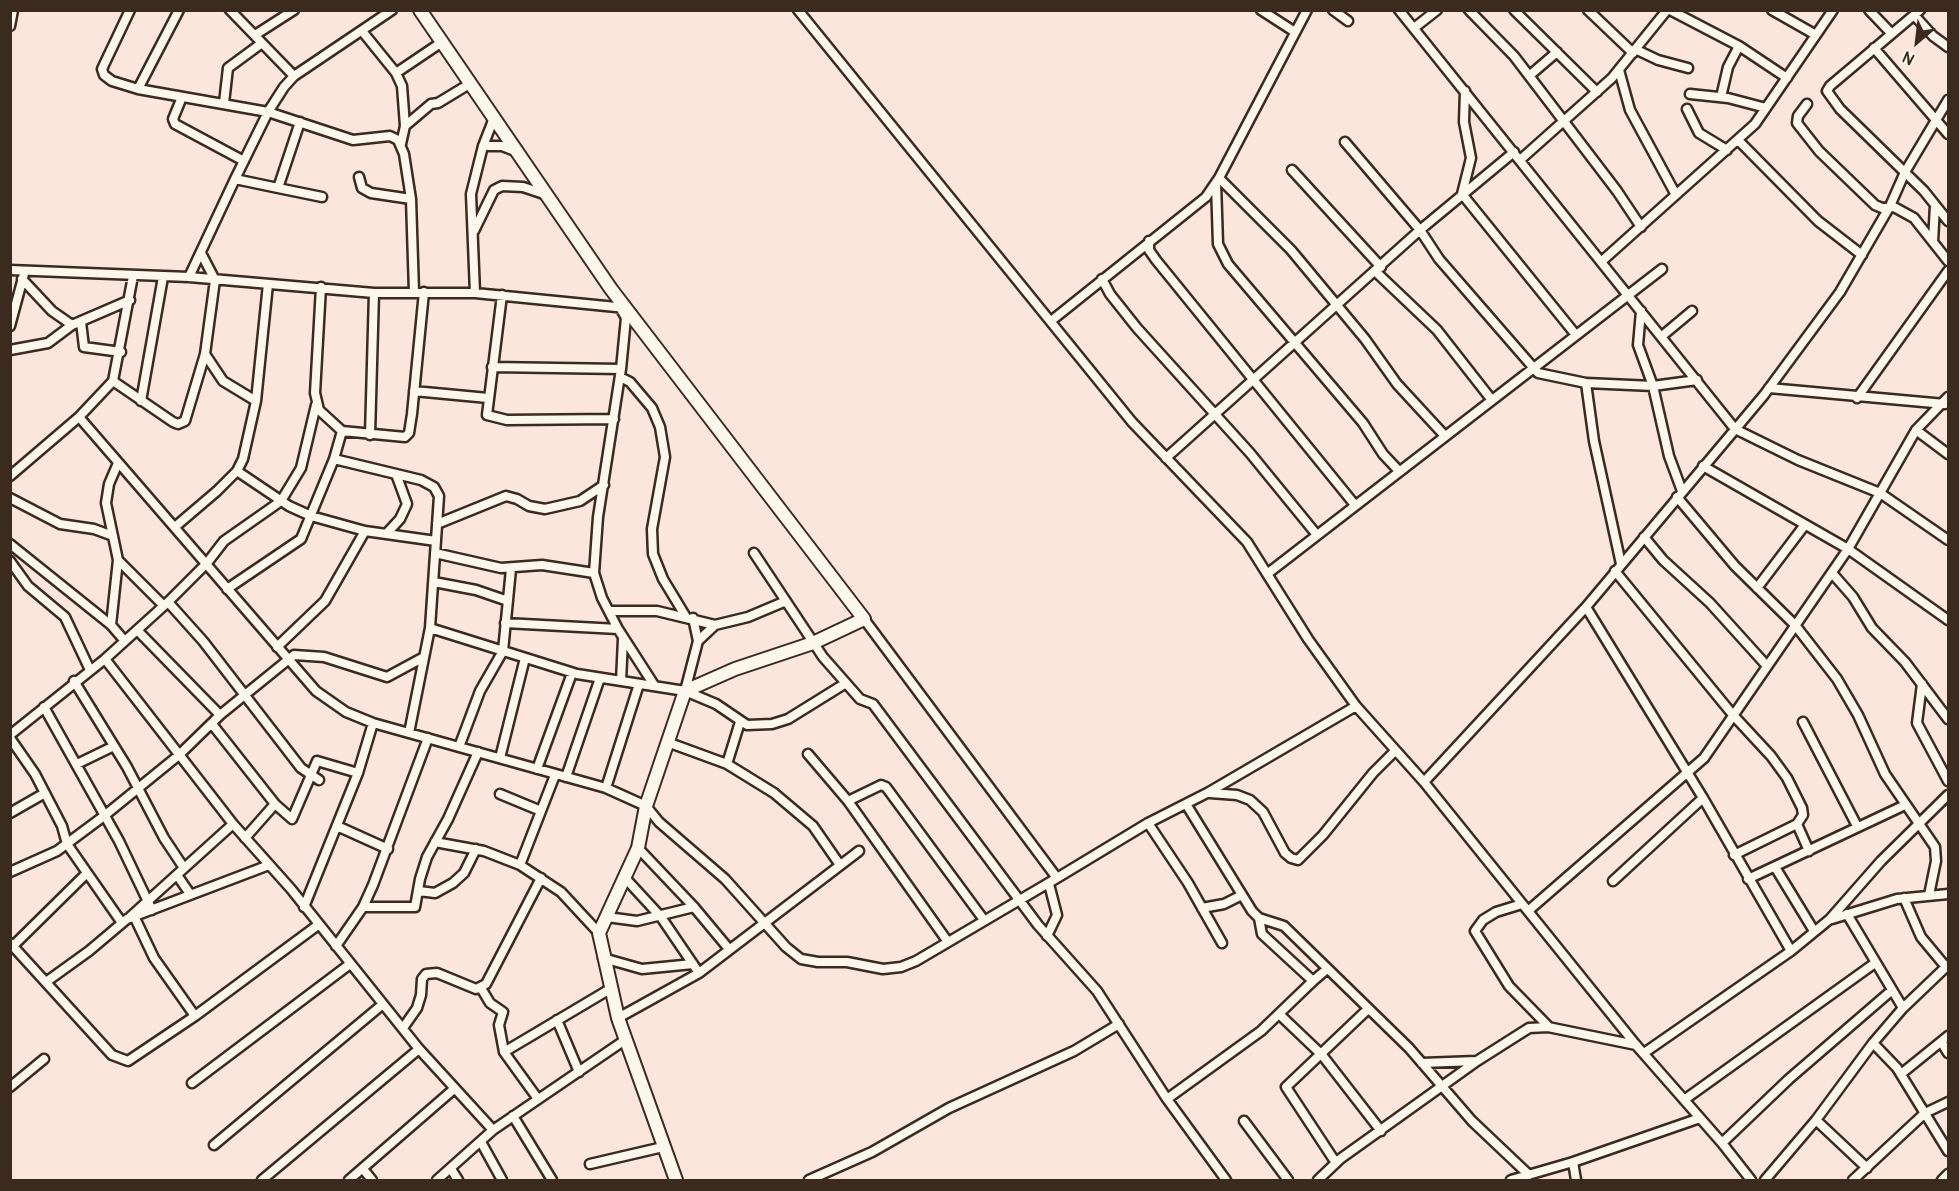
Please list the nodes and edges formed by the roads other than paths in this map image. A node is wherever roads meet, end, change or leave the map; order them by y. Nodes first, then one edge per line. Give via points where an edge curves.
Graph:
1 (13, 10) edge
2 (130, 10) edge
3 (180, 10) edge
4 (230, 10) edge
5 (294, 10) edge
6 (392, 10) edge
7 (420, 10) edge
8 (798, 10) edge
9 (1261, 10) edge
10 (1307, 10) edge
11 (1333, 10) edge
12 (1399, 10) edge
13 (1437, 10) edge
14 (1469, 10) edge
15 (1514, 10) edge
16 (1588, 10) edge
17 (1669, 10) edge
18 (1772, 10) edge
19 (1833, 10) edge
20 (1869, 10) edge
21 (1917, 13) edge
22 (1348, 21) dead end
23 (10, 26) edge
24 (1414, 28) junction
25 (362, 31) junction
26 (1295, 32) junction
27 (1891, 33) junction
28 (255, 35) junction
29 (1816, 36) junction
30 (442, 42) junction
31 (262, 43) junction
32 (1739, 46) junction
33 (1948, 47) edge
34 (1874, 48) junction
35 (1557, 52) junction
36 (1635, 52) junction
37 (1688, 68) dead end
38 (1619, 70) junction
39 (396, 73) junction
40 (294, 76) junction
41 (1529, 76) junction
42 (1787, 78) junction
43 (471, 83) junction
44 (138, 89) junction
45 (1465, 91) junction
46 (1597, 92) junction
47 (1690, 94) dead end
48 (182, 97) junction
49 (1721, 97) junction
50 (1948, 100) edge
51 (224, 103) junction
52 (1807, 104) dead end
53 (1766, 108) junction
54 (1687, 109) dead end
55 (268, 112) junction
56 (495, 118) junction
57 (1936, 119) junction
58 (1563, 121) junction
59 (300, 122) junction
60 (405, 126) junction
61 (1948, 134) edge
62 (1738, 141) junction
63 (1345, 142) dead end
64 (401, 144) junction
65 (483, 146) junction
66 (1727, 150) junction
67 (518, 152) junction
68 (1514, 152) junction
69 (1520, 160) junction
70 (244, 161) junction
71 (1292, 170) dead end
72 (1905, 172) junction
73 (359, 177) dead end
74 (235, 179) junction
75 (1218, 180) junction
76 (278, 188) junction
77 (1462, 194) junction
78 (547, 195) junction
79 (1676, 195) junction
80 (322, 197) dead end
81 (411, 199) junction
82 (1935, 205) junction
83 (1890, 206) junction
84 (1914, 218) junction
85 (1935, 220) junction
86 (1948, 221) edge
87 (1641, 227) junction
88 (1420, 230) junction
89 (473, 233) junction
90 (1149, 241) junction
91 (1933, 242) junction
92 (201, 253) junction
93 (1862, 255) junction
94 (1602, 261) junction
95 (1948, 261) edge
96 (1662, 269) dead end
97 (10, 270) edge
98 (1379, 270) junction
99 (1948, 271) edge
100 (23, 275) junction
101 (133, 276) junction
102 (163, 277) junction
103 (189, 278) junction
104 (1102, 279) junction
105 (215, 280) junction
106 (268, 284) junction
107 (321, 287) junction
108 (414, 292) junction
109 (424, 292) junction
110 (375, 293) junction
111 (475, 293) junction
112 (502, 295) junction
113 (1630, 295) junction
114 (130, 300) junction
115 (1337, 305) junction
116 (623, 307) junction
117 (1641, 311) junction
118 (1692, 311) dead end
119 (1051, 321) junction
120 (76, 324) junction
121 (10, 326) edge
122 (1576, 335) junction
123 (1662, 336) junction
124 (1296, 343) junction
125 (10, 350) edge
126 (121, 352) junction
127 (205, 354) junction
128 (492, 367) junction
129 (1532, 369) junction
130 (620, 373) junction
131 (1253, 380) junction
132 (1697, 380) junction
133 (113, 381) junction
134 (1586, 383) junction
135 (1653, 386) junction
136 (1769, 388) junction
137 (414, 391) junction
138 (488, 398) junction
139 (1857, 398) junction
140 (1491, 399) junction
141 (141, 401) junction
142 (256, 401) junction
143 (1947, 402) edge
144 (316, 405) junction
145 (1213, 414) junction
146 (80, 417) junction
147 (614, 418) junction
148 (1735, 429) junction
149 (1916, 430) junction
150 (342, 431) junction
151 (370, 435) junction
152 (1444, 436) junction
153 (1948, 454) edge
154 (1166, 458) junction
155 (334, 459) junction
156 (118, 463) junction
157 (1703, 466) junction
158 (237, 471) junction
159 (1399, 471) junction
160 (396, 474) junction
161 (10, 476) edge
162 (604, 485) junction
163 (1880, 493) junction
164 (1679, 494) junction
165 (10, 498) edge
166 (281, 501) junction
167 (580, 501) junction
168 (600, 502) junction
169 (1355, 505) junction
170 (311, 516) junction
171 (437, 524) junction
172 (176, 526) junction
173 (1804, 526) junction
174 (365, 531) junction
175 (387, 533) junction
176 (1317, 535) junction
177 (113, 536) junction
178 (1947, 536) edge
179 (1644, 537) junction
180 (436, 541) junction
181 (10, 544) edge
182 (1848, 549) junction
183 (435, 553) junction
184 (754, 554) dead end
185 (118, 560) junction
186 (10, 561) edge
187 (207, 563) junction
188 (1622, 564) junction
189 (511, 569) junction
190 (1615, 571) junction
191 (594, 573) junction
192 (1832, 573) junction
193 (1267, 574) junction
194 (434, 582) junction
195 (1757, 588) junction
196 (227, 589) junction
197 (508, 601) junction
198 (786, 601) junction
199 (165, 603) junction
200 (1586, 607) junction
201 (609, 611) junction
202 (690, 617) junction
203 (864, 618) junction
204 (1948, 620) edge
205 (505, 622) junction
206 (715, 624) junction
207 (111, 625) junction
208 (1795, 625) junction
209 (430, 628) junction
210 (137, 630) junction
211 (621, 633) junction
212 (124, 640) junction
213 (698, 641) junction
214 (813, 643) junction
215 (277, 648) junction
216 (503, 651) junction
217 (424, 657) junction
218 (525, 658) junction
219 (105, 659) junction
220 (286, 660) junction
221 (1767, 666) junction
222 (90, 670) junction
223 (572, 673) junction
224 (600, 678) junction
225 (74, 681) junction
226 (621, 681) junction
227 (639, 684) junction
228 (846, 684) junction
229 (1923, 684) junction
230 (654, 685) junction
231 (685, 691) junction
232 (243, 696) junction
233 (1356, 706) junction
234 (44, 707) junction
235 (220, 715) junction
236 (1733, 715) junction
237 (1948, 718) edge
238 (740, 722) junction
239 (1803, 722) dead end
240 (373, 723) junction
241 (212, 724) junction
242 (409, 733) junction
243 (10, 736) edge
244 (428, 738) junction
245 (667, 742) junction
246 (114, 746) junction
247 (459, 747) junction
248 (1395, 751) junction
249 (478, 752) junction
250 (808, 754) dead end
251 (179, 755) junction
252 (500, 758) junction
253 (77, 764) junction
254 (727, 764) junction
255 (537, 769) junction
256 (358, 773) junction
257 (1687, 773) junction
258 (555, 775) junction
259 (566, 777) junction
260 (315, 778) junction
261 (1948, 781) edge
262 (1424, 782) junction
263 (138, 788) junction
264 (606, 788) junction
265 (45, 792) junction
266 (1209, 792) junction
267 (500, 794) dead end
268 (1948, 795) edge
269 (1703, 798) junction
270 (848, 801) junction
271 (275, 804) junction
272 (1186, 804) junction
273 (1905, 805) junction
274 (646, 806) junction
275 (542, 811) junction
276 (10, 813) edge
277 (104, 816) junction
278 (1918, 822) junction
279 (1148, 823) junction
280 (233, 824) junction
281 (1797, 824) junction
282 (337, 826) junction
283 (1857, 826) junction
284 (245, 838) junction
285 (435, 842) junction
286 (67, 844) junction
287 (638, 848) junction
288 (388, 849) junction
289 (476, 849) junction
290 (860, 851) dead end
291 (1809, 851) junction
292 (1734, 855) junction
293 (269, 865) junction
294 (520, 865) junction
295 (840, 865) junction
296 (1775, 867) junction
297 (184, 868) junction
298 (10, 872) edge
299 (87, 873) junction
300 (177, 874) junction
301 (541, 878) junction
302 (626, 879) junction
303 (1748, 879) junction
304 (1053, 881) junction
305 (1612, 881) dead end
306 (419, 891) junction
307 (190, 894) junction
308 (1948, 894) edge
309 (1242, 895) junction
310 (1929, 895) junction
311 (1904, 898) junction
312 (148, 899) junction
313 (1020, 900) junction
314 (304, 907) junction
315 (694, 907) junction
316 (1525, 907) junction
317 (363, 908) junction
318 (1202, 908) junction
319 (152, 910) junction
320 (1847, 914) junction
321 (661, 916) junction
322 (607, 917) junction
323 (1259, 918) junction
324 (128, 919) junction
325 (1830, 919) junction
326 (984, 920) junction
327 (764, 922) junction
328 (1053, 923) junction
329 (318, 925) junction
330 (1038, 925) junction
331 (1815, 931) junction
332 (599, 933) junction
333 (1047, 936) junction
334 (948, 942) junction
335 (1222, 943) dead end
336 (12, 944) edge
337 (336, 946) junction
338 (729, 949) junction
339 (1791, 951) junction
340 (602, 958) junction
341 (1875, 963) junction
342 (350, 964) junction
343 (693, 964) junction
344 (1948, 966) edge
345 (1327, 969) junction
346 (699, 973) junction
347 (1313, 981) junction
348 (46, 982) junction
349 (481, 988) junction
350 (610, 989) junction
351 (1891, 991) junction
352 (383, 1004) junction
353 (1903, 1008) junction
354 (1368, 1009) junction
355 (1279, 1014) junction
356 (195, 1016) junction
357 (618, 1018) junction
358 (558, 1020) junction
359 (1119, 1024) junction
360 (1548, 1027) junction
361 (403, 1028) junction
362 (1948, 1036) edge
363 (625, 1040) junction
364 (1873, 1042) junction
365 (1942, 1043) junction
366 (1636, 1045) junction
367 (419, 1049) junction
368 (504, 1052) junction
369 (1644, 1053) junction
370 (1948, 1053) edge
371 (1322, 1055) junction
372 (44, 1059) dead end
373 (1477, 1061) junction
374 (1422, 1063) junction
375 (579, 1072) junction
376 (1901, 1074) junction
377 (192, 1083) dead end
378 (1443, 1086) junction
379 (10, 1087) edge
380 (454, 1089) junction
381 (538, 1099) junction
382 (1167, 1099) junction
383 (1684, 1100) junction
384 (1948, 1102) edge
385 (1925, 1113) junction
386 (513, 1116) junction
387 (1700, 1118) junction
388 (1816, 1120) junction
389 (1244, 1121) dead end
390 (493, 1130) junction
391 (1381, 1131) junction
392 (481, 1142) junction
393 (1722, 1143) junction
394 (214, 1145) dead end
395 (663, 1146) junction
396 (1948, 1151) edge
397 (1573, 1162) junction
398 (1336, 1163) junction
399 (590, 1164) dead end
400 (451, 1168) junction
401 (1867, 1168) junction
402 (363, 1169) junction
403 (1529, 1175) junction
404 (262, 1180) edge
405 (349, 1180) edge
406 (372, 1180) edge
407 (437, 1180) edge
408 (458, 1180) edge
409 (502, 1180) edge
410 (552, 1180) edge
411 (676, 1180) edge
412 (809, 1180) edge
413 (1226, 1180) edge
414 (1288, 1180) edge
415 (1318, 1180) edge
416 (1511, 1180) edge
417 (1576, 1180) edge
418 (1751, 1180) edge
419 (1765, 1180) edge
420 (1853, 1180) edge

1 - 23 street
2 - 44 street via 103,72 112,81
3 - 44 street
4 - 28 street
5 - 28 street
6 - 25 street
7 - 30 street
8 - 119 street
9 - 26 street
10 - 26 street
11 - 22 street
12 - 24 street
13 - 24 street
14 - 41 street
15 - 35 street
16 - 36 street
17 - 32 street
17 - 36 street
18 - 29 street
19 - 29 street
20 - 27 street
21 - 27 street
21 - 33 street via 1933,36
24 - 45 street
25 - 39 street
25 - 40 street
26 - 75 street
27 - 34 street
28 - 31 street
29 - 42 street
30 - 39 street
30 - 43 street
31 - 40 street
31 - 51 street via 228,68
32 - 42 street
32 - 49 street via 1728,67
34 - 57 street
34 - 72 street via 1830,86 1828,95
35 - 41 street
35 - 46 street
36 - 37 street
36 - 38 street
38 - 46 street
38 - 79 street via 1630,110
39 - 60 street via 402,86
40 - 55 street
41 - 58 street
42 - 53 street
43 - 56 street
43 - 60 street via 431,104
44 - 48 street
45 - 68 street
45 - 77 street via 1464,122 1471,158
46 - 58 street
47 - 49 street
48 - 51 street
48 - 70 street via 173,119 175,124
49 - 53 street
50 - 57 street
51 - 55 street
52 - 83 street via 1797,119 1803,133 1875,205
53 - 62 street
54 - 66 street via 1699,133
55 - 59 street
55 - 70 street
56 - 65 street
56 - 67 street
57 - 61 street
57 - 72 street
58 - 69 street
58 - 87 street
59 - 64 street via 353,140 390,136
59 - 76 street
60 - 64 street
62 - 66 street
62 - 93 street via 1824,226
63 - 88 street
64 - 81 street
65 - 67 street via 502,146
65 - 89 street via 471,194
66 - 79 street
67 - 78 street
68 - 69 street
68 - 77 street
69 - 94 street
70 - 74 street
71 - 98 street
72 - 82 street
72 - 83 street
73 - 81 street via 362,188 371,193
74 - 76 street
74 - 92 street
75 - 90 street via 1200,203
75 - 115 street via 1283,241
75 - 124 street via 1217,237 1223,256
76 - 80 street
77 - 88 street
77 - 122 street
78 - 89 street via 523,187 502,186 494,190
78 - 116 street
79 - 87 street
81 - 108 street
82 - 85 street
82 - 86 street
83 - 84 street
83 - 93 street
84 - 85 street
84 - 91 street
85 - 86 street
85 - 91 street
87 - 94 street
88 - 98 street
88 - 129 street via 1439,259
89 - 111 street
90 - 104 street
90 - 131 street via 1149,250 1156,260
91 - 95 street
92 - 103 street
92 - 105 street
93 - 136 street via 1840,292
94 - 113 street
96 - 113 street
97 - 100 street
98 - 115 street
98 - 140 street via 1437,330
99 - 139 street
100 - 101 street
100 - 120 street via 52,310
100 - 121 street
101 - 102 street
101 - 114 street
102 - 103 street
102 - 141 street
103 - 105 street
104 - 119 street
104 - 145 street via 1132,322
105 - 106 street
105 - 127 street
106 - 107 street
106 - 142 street
107 - 110 street
107 - 144 street
108 - 109 street
108 - 110 street
109 - 111 street
109 - 137 street
110 - 151 street
111 - 112 street
112 - 116 street
112 - 128 street
113 - 117 street
113 - 122 street
114 - 120 street
114 - 126 street
115 - 124 street
115 - 152 street
116 - 130 street via 626,318
116 - 203 street
117 - 123 street
117 - 135 street via 1638,345
118 - 123 street
119 - 154 street
120 - 125 street via 48,344
120 - 126 street via 84,347
122 - 129 street
123 - 132 street
124 - 131 street
124 - 159 street
126 - 133 street
127 - 141 street via 182,424
127 - 142 street via 223,381
128 - 130 street
128 - 138 street
129 - 134 street via 1546,376
129 - 140 street
130 - 147 street
130 - 202 street via 652,408 660,427 664,458 652,529 653,554 663,579
131 - 145 street
131 - 169 street
132 - 135 street
132 - 148 street
133 - 141 street
133 - 146 street
134 - 135 street
134 - 188 street via 1594,441
135 - 164 street
136 - 139 street
136 - 148 street
137 - 138 street
137 - 151 street via 407,436
138 - 147 street via 486,413 496,419
139 - 143 street
140 - 152 street
142 - 158 street via 250,436
143 - 149 street
144 - 150 street
144 - 166 street via 301,468
145 - 154 street
145 - 176 street
146 - 156 street
146 - 161 street
147 - 162 street
148 - 157 street
148 - 163 street via 1788,456
149 - 153 street
149 - 163 street
150 - 151 street
150 - 155 street
152 - 159 street
154 - 193 street via 1247,542
155 - 160 street
155 - 170 street
156 - 172 street
156 - 177 street via 106,503
157 - 164 street
157 - 173 street
158 - 166 street
158 - 172 street
159 - 169 street
160 - 171 street via 421,480 436,490
160 - 175 street via 407,504
162 - 167 street
162 - 168 street
163 - 178 street
163 - 182 street
164 - 179 street
164 - 195 street via 1703,531
165 - 177 street via 60,524
166 - 170 street
166 - 187 street via 225,540
167 - 168 street
167 - 171 street via 540,508 506,496
168 - 191 street
169 - 176 street
170 - 174 street
170 - 196 street via 299,542
171 - 180 street
172 - 187 street
173 - 182 street
173 - 195 street
174 - 175 street
174 - 215 street via 325,601
175 - 180 street
176 - 193 street
177 - 185 street
179 - 188 street
179 - 221 street
180 - 183 street
181 - 207 street
182 - 192 street
182 - 204 street
183 - 189 street
183 - 194 street
184 - 198 street
185 - 199 street
185 - 207 street
186 - 222 street via 28,586 65,617
187 - 196 street
187 - 199 street
188 - 190 street
189 - 191 street via 533,565
189 - 197 street
190 - 200 street
190 - 236 street
191 - 201 street
192 - 208 street
192 - 229 street via 1879,637
193 - 233 street
194 - 197 street
194 - 209 street
195 - 208 street
196 - 215 street
197 - 205 street
198 - 206 street via 747,617
198 - 214 street
199 - 210 street
199 - 232 street via 203,641
200 - 257 street
200 - 262 street
201 - 202 street via 657,611
201 - 211 street
202 - 206 street
202 - 213 street
203 - 214 street
203 - 304 street
205 - 211 street
205 - 216 street
206 - 213 street
207 - 212 street
208 - 221 street
208 - 273 street via 1837,679
209 - 216 street
209 - 217 street
210 - 212 street
210 - 235 street
211 - 226 street
211 - 230 street
212 - 219 street
213 - 231 street
214 - 228 street
214 - 231 street via 735,669
215 - 220 street
216 - 218 street
216 - 247 street via 480,690
217 - 220 street via 387,677 324,657 299,654
217 - 242 street
218 - 223 street
218 - 252 street
219 - 222 street
219 - 251 street
220 - 232 street
220 - 240 street via 316,692
221 - 236 street
222 - 225 street
223 - 224 street
223 - 255 street
224 - 226 street
224 - 259 street
225 - 234 street
225 - 246 street
226 - 227 street
227 - 230 street
227 - 264 street
228 - 238 street via 788,719 772,724
228 - 313 street via 860,699 873,704
229 - 237 street
229 - 261 street via 1917,723
230 - 231 street
231 - 238 street via 716,704
231 - 245 street
232 - 235 street
232 - 260 street
233 - 248 street
233 - 266 street
234 - 243 street
234 - 253 street
235 - 241 street
236 - 257 street via 1704,758
236 - 281 street via 1787,778 1802,808 1803,815
238 - 254 street
239 - 283 street
240 - 242 street
240 - 256 street
241 - 251 street
241 - 271 street
242 - 244 street
243 - 265 street
244 - 247 street
244 - 288 street
245 - 254 street
245 - 274 street
246 - 253 street
246 - 263 street
247 - 249 street
248 - 262 street
248 - 266 street via 1298,860 1285,853 1263,812 1250,800
249 - 252 street
249 - 285 street
250 - 270 street
251 - 263 street
251 - 280 street
252 - 255 street
253 - 277 street
254 - 295 street via 774,793 808,822
255 - 258 street
256 - 260 street via 319,760 315,763
256 - 282 street
257 - 269 street
257 - 316 street
258 - 259 street
258 - 275 street
259 - 264 street
260 - 271 street via 294,819
262 - 316 street
263 - 277 street
263 - 297 street
264 - 274 street
265 - 276 street
265 - 286 street
266 - 272 street
267 - 275 street
268 - 278 street
269 - 292 street
269 - 305 street
270 - 326 street via 881,785 886,787
270 - 334 street
271 - 284 street
272 - 279 street
272 - 309 street
273 - 278 street
273 - 283 street
274 - 287 street
274 - 327 street via 725,879
275 - 294 street
277 - 286 street
277 - 312 street
278 - 310 street via 1935,847
278 - 325 street
279 - 304 street
279 - 318 street
280 - 284 street
280 - 297 street
281 - 291 street
281 - 292 street
282 - 288 street
282 - 314 street
283 - 291 street
284 - 293 street
285 - 289 street
285 - 306 street via 423,868
286 - 298 street
286 - 299 street
287 - 302 street
287 - 315 street
288 - 317 street
289 - 294 street
289 - 306 street via 464,873 453,883 435,893
290 - 295 street
291 - 296 street
292 - 303 street
293 - 307 street
293 - 314 street
294 - 301 street
295 - 327 street
296 - 303 street
296 - 331 street
297 - 300 street
299 - 324 street
299 - 336 street
300 - 307 street
300 - 312 street
301 - 332 street via 570,901
301 - 349 street
302 - 321 street
302 - 322 street
303 - 339 street
304 - 313 street
304 - 328 street
306 - 317 street via 415,908
307 - 319 street
308 - 310 street
309 - 318 street
309 - 323 street
310 - 311 street
311 - 320 street
311 - 344 street via 1920,938
312 - 319 street
312 - 324 street
313 - 326 street
313 - 330 street
314 - 329 street
315 - 321 street
315 - 338 street
316 - 360 street via 1496,912 1475,931 1509,986
316 - 366 street
317 - 337 street
318 - 335 street
319 - 324 street
320 - 325 street
320 - 341 street
321 - 322 street via 632,921
321 - 343 street
322 - 332 street
323 - 345 street via 1284,926
323 - 347 street via 1262,934
324 - 348 street
324 - 356 street
325 - 331 street
326 - 334 street
327 - 334 street via 786,947 808,961 847,962 883,969 901,967
327 - 338 street
328 - 330 street
328 - 333 street
329 - 337 street
329 - 356 street
330 - 333 street
331 - 339 street
332 - 340 street
333 - 359 street via 1097,991
336 - 348 street
337 - 342 street
338 - 346 street
339 - 369 street
340 - 343 street via 642,969
340 - 350 street
341 - 351 street
341 - 383 street
342 - 352 street
342 - 377 street
343 - 346 street
344 - 353 street
345 - 347 street
345 - 354 street
346 - 357 street
347 - 355 street
348 - 356 street via 112,1055 123,1062 132,1060
349 - 361 street via 437,973 426,974 417,1008
349 - 368 street via 488,1001 503,1012 499,1025
350 - 357 street
350 - 358 street
351 - 353 street
351 - 393 street
352 - 361 street
352 - 394 street
353 - 364 street
354 - 371 street
354 - 374 street
355 - 371 street
355 - 382 street
357 - 363 street
358 - 368 street
358 - 375 street
359 - 382 street
359 - 412 street via 1074,1051 949,1108 872,1152
360 - 366 street
360 - 373 street via 1529,1028
361 - 367 street
362 - 365 street
363 - 375 street
363 - 395 street
364 - 376 street
364 - 388 street
365 - 370 street
365 - 376 street
366 - 369 street
367 - 380 street
367 - 404 street
368 - 381 street
369 - 383 street
371 - 391 street
371 - 398 street via 1286,1089
372 - 379 street
373 - 374 street
373 - 378 street
374 - 378 street
375 - 381 street
376 - 385 street
378 - 391 street
378 - 403 street via 1472,1122
380 - 390 street
380 - 402 street
381 - 386 street
382 - 413 street
383 - 387 street
384 - 385 street
385 - 396 street
385 - 401 street
386 - 390 street
386 - 410 street
387 - 393 street
387 - 397 street
388 - 401 street
388 - 419 street
389 - 414 street
390 - 392 street
391 - 398 street
392 - 400 street
392 - 409 street
393 - 418 street
395 - 399 street
395 - 411 street
397 - 403 street
397 - 417 street
398 - 415 street
400 - 407 street
400 - 408 street
401 - 420 street
402 - 405 street
402 - 406 street
403 - 416 street

